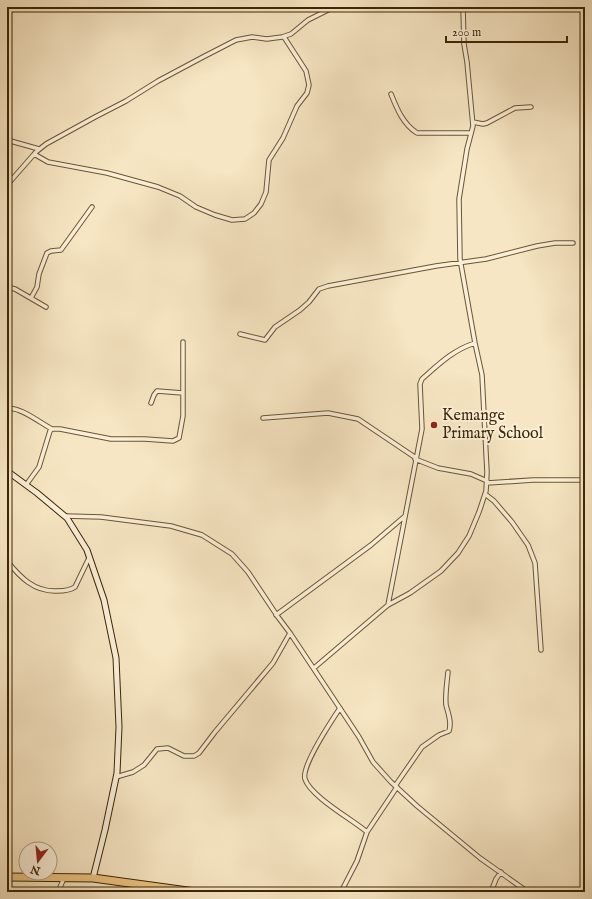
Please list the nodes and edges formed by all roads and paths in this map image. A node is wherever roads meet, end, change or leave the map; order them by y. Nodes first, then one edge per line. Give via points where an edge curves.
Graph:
1 (334, 7) edge
2 (463, 7) edge
3 (284, 36) junction
4 (391, 94) dead end
5 (530, 107) dead end
6 (473, 122) junction
7 (471, 134) junction
8 (7, 140) edge
9 (39, 149) junction
10 (34, 154) junction
11 (7, 185) edge
12 (92, 207) dead end
13 (573, 243) dead end
14 (460, 262) junction
15 (7, 287) edge
16 (31, 298) junction
17 (46, 307) dead end
18 (240, 334) dead end
19 (183, 342) dead end
20 (475, 343) junction
21 (182, 394) junction
22 (151, 403) dead end
23 (7, 409) edge
24 (263, 418) dead end
25 (52, 429) junction
26 (416, 459) junction
27 (7, 471) edge
28 (585, 480) edge
29 (487, 482) junction
30 (26, 485) junction
31 (485, 494) junction
32 (65, 516) junction
33 (405, 516) junction
34 (90, 558) junction
35 (7, 560) edge
36 (388, 605) junction
37 (276, 615) junction
38 (290, 633) junction
39 (541, 650) dead end
40 (314, 668) junction
41 (448, 672) dead end
42 (340, 708) junction
43 (116, 777) junction
44 (396, 787) junction
45 (367, 832) junction
46 (501, 872) junction
47 (7, 877) edge
48 (64, 878) junction
49 (93, 878) junction
50 (173, 890) edge
51 (58, 892) edge
52 (195, 892) edge
53 (341, 892) edge
54 (491, 892) edge
55 (528, 892) edge

1 - 3 street
2 - 6 street via 464,44
3 - 9 street via 236,40
3 - 10 street via 306,71 309,85 270,160 266,192 261,204 245,219 232,220 215,215 158,187 107,173 48,162
4 - 7 street via 400,114 417,133
5 - 6 street via 515,108 487,123
6 - 7 street
7 - 14 street via 459,199
8 - 9 street
9 - 10 street
10 - 11 street
12 - 16 street via 61,250 47,253
13 - 14 street via 537,246 486,259
14 - 18 street via 328,286 319,289 300,310 274,327 265,340
14 - 20 street
15 - 16 street
16 - 17 street
19 - 21 street
20 - 26 street via 453,353 422,379 422,429
20 - 29 street via 482,375
21 - 22 street via 156,391
21 - 25 street via 183,416 180,434 176,440 111,439
23 - 25 street via 15,408
24 - 26 street via 328,414 358,419
25 - 30 street via 39,467
26 - 29 street via 438,468 470,474
26 - 33 street
27 - 30 main road
28 - 29 street
29 - 31 street
30 - 32 main road
31 - 36 street via 479,512 458,553 442,571
31 - 39 street via 512,522 528,545 535,563
32 - 34 main road
32 - 37 street via 101,517 171,526 202,535 232,554 248,572
33 - 36 street
33 - 37 street via 371,545
34 - 35 street via 75,587 71,590 54,591 42,590 31,585
34 - 43 main road via 104,600 116,658 119,727
36 - 40 street
37 - 38 street
38 - 40 street
38 - 43 street via 274,663 199,753 184,756 168,748 157,749 144,765 133,772
40 - 42 street
41 - 44 street via 446,705 449,730 422,747
42 - 44 street via 373,762
42 - 45 street via 310,760 304,777 313,791
43 - 49 main road
44 - 45 street
44 - 46 street via 480,858
45 - 53 street via 357,861
46 - 54 street
46 - 55 street
47 - 48 highway
48 - 49 highway
48 - 51 street
49 - 50 highway
50 - 52 highway

